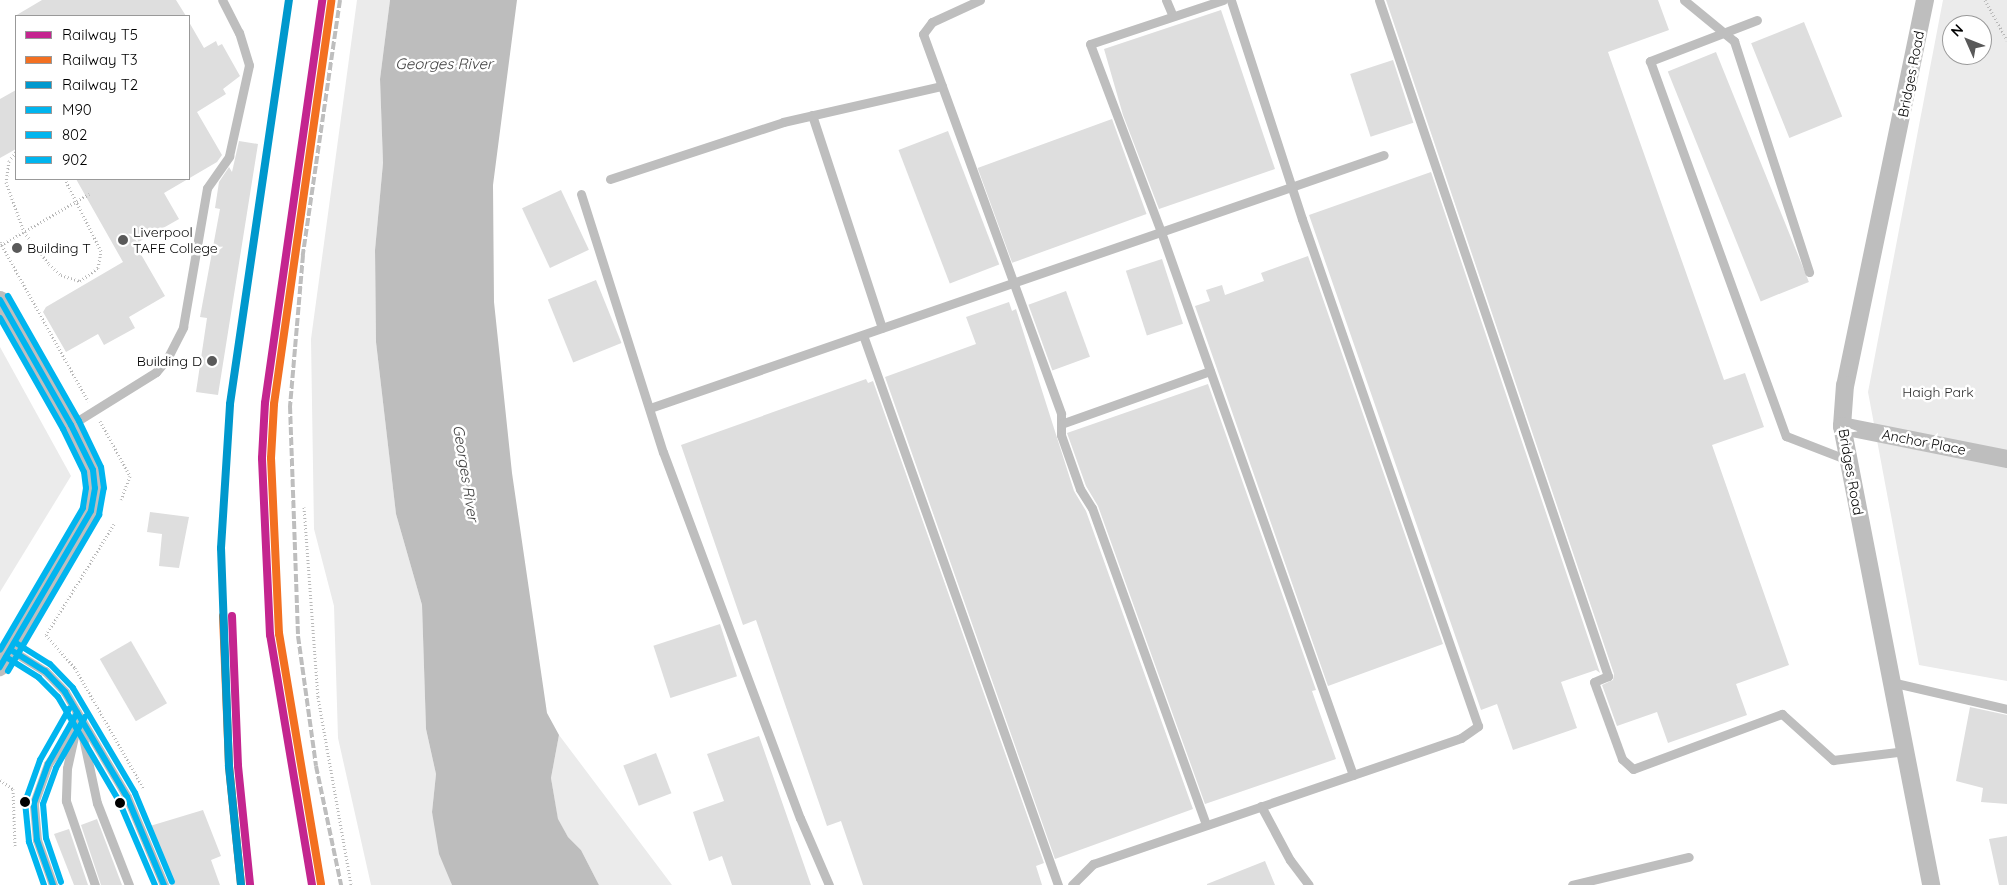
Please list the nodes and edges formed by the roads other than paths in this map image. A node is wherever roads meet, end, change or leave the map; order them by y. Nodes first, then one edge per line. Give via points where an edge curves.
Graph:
1 (222, 0) edge
2 (980, 0) edge
3 (1166, 0) edge
4 (1223, 0) edge
5 (1231, 0) edge
6 (1378, 0) edge
7 (1684, 0) edge
8 (1925, 0) edge
9 (1172, 14) junction
10 (1756, 20) dead end
11 (1723, 33) junction
12 (942, 86) junction
13 (812, 115) junction
14 (1384, 155) dead end
15 (610, 179) dead end
16 (1294, 186) junction
17 (581, 194) dead end
18 (1161, 232) junction
19 (1809, 272) dead end
20 (1012, 283) junction
21 (0, 300) edge
22 (882, 328) junction
23 (862, 335) junction
24 (1210, 371) junction
25 (650, 408) junction
26 (1061, 424) junction
27 (71, 425) junction
28 (1842, 426) junction
29 (2007, 458) edge
30 (1848, 460) junction
31 (11, 650) junction
32 (0, 667) edge
33 (1891, 682) junction
34 (2007, 709) edge
35 (77, 713) junction
36 (1905, 750) junction
37 (1353, 775) junction
38 (1261, 806) junction
39 (1206, 825) junction
40 (1689, 857) dead end
41 (53, 885) edge
42 (95, 885) edge
43 (129, 885) edge
44 (164, 885) edge
45 (829, 885) edge
46 (1058, 885) edge
47 (1072, 885) edge
48 (1309, 885) edge
49 (1572, 885) edge
50 (1931, 885) edge

1 - 27 lane via 239,33 249,65 229,156 207,188 183,327 167,359 156,372
2 - 12 lane via 932,22 923,34
3 - 9 lane
4 - 9 lane
5 - 16 lane
6 - 36 lane via 1608,676 1594,682 1622,759 1634,769 1782,714 1833,760
7 - 11 lane
8 - 28 street, Bridges Road via 1845,385
9 - 18 lane via 1090,44
10 - 11 lane
11 - 19 lane via 1734,41
11 - 30 lane via 1650,61 1786,436
12 - 13 lane
12 - 20 lane
13 - 15 lane
13 - 22 lane
14 - 16 lane
16 - 18 lane
16 - 37 lane via 1302,219 1478,726 1461,738
17 - 25 lane
18 - 20 lane
18 - 24 lane
20 - 22 lane
20 - 26 lane via 1061,414
21 - 27 street
22 - 23 lane
23 - 25 lane
23 - 46 lane
24 - 26 lane
24 - 37 lane
25 - 45 lane via 790,791
26 - 39 lane via 1061,434 1080,489 1092,508
27 - 31 street via 93,470 95,488 91,511
28 - 29 street, Anchor Place
28 - 30 street, Bridges Road
30 - 33 street, Bridges Road
31 - 32 street
31 - 35 lane via 56,681
33 - 34 lane
33 - 36 street, Bridges Road
35 - 41 lane via 65,740 48,764 34,803 37,840
35 - 42 lane via 77,731 67,768 66,801
35 - 43 lane via 97,803
35 - 44 lane via 127,797
36 - 50 street, Bridges Road
37 - 38 lane
38 - 39 lane
38 - 48 lane via 1290,860
39 - 47 lane via 1093,864
40 - 49 lane

